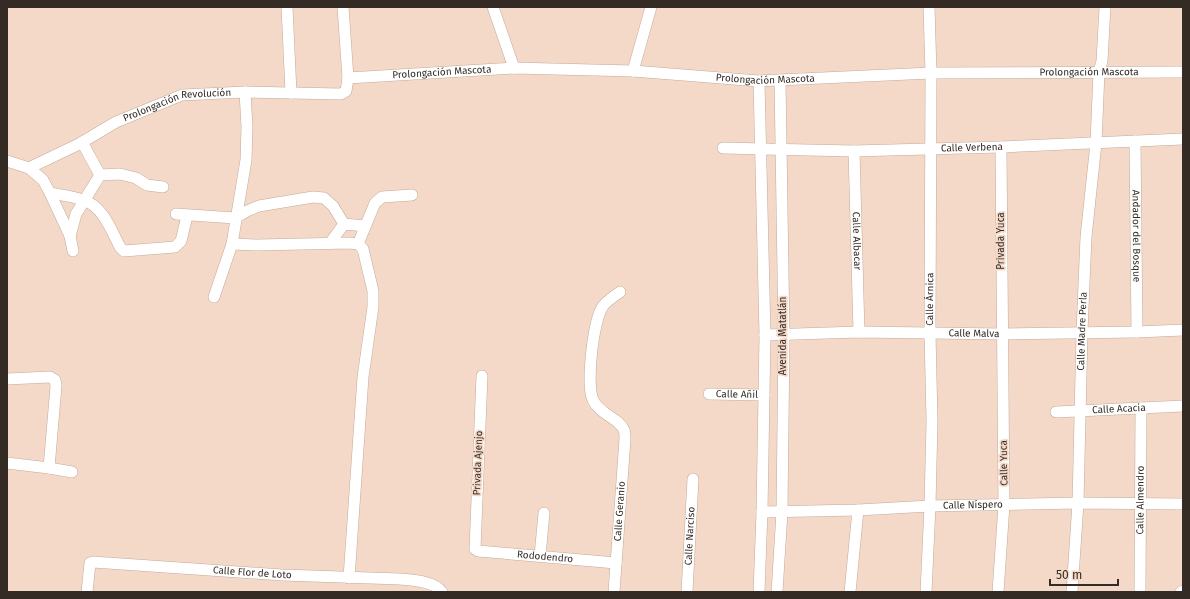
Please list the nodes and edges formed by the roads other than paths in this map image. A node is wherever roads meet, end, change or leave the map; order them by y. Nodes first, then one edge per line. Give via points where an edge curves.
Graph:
1 (288, 7) edge
2 (343, 7) edge
3 (493, 7) edge
4 (651, 7) edge
5 (929, 7) edge
6 (1105, 7) edge
7 (514, 68) junction
8 (633, 71) junction
9 (1099, 72) junction
10 (1183, 72) edge
11 (930, 73) junction
12 (348, 78) junction
13 (780, 80) junction
14 (759, 81) junction
15 (246, 92) junction
16 (291, 93) junction
17 (1183, 138) edge
18 (1135, 140) junction
19 (82, 142) junction
20 (1096, 144) junction
21 (1001, 147) junction
22 (723, 148) dead end
23 (761, 149) junction
24 (781, 149) junction
25 (930, 149) junction
26 (854, 151) junction
27 (7, 161) edge
28 (29, 168) junction
29 (100, 175) junction
30 (163, 187) dead end
31 (50, 192) junction
32 (412, 195) dead end
33 (84, 200) junction
34 (176, 214) dead end
35 (187, 216) junction
36 (236, 218) junction
37 (344, 224) junction
38 (365, 226) junction
39 (70, 236) junction
40 (330, 243) junction
41 (232, 244) junction
42 (358, 244) junction
43 (73, 251) dead end
44 (620, 292) dead end
45 (214, 297) dead end
46 (1183, 330) edge
47 (859, 332) junction
48 (930, 332) junction
49 (1082, 332) junction
50 (1137, 332) junction
51 (1002, 334) junction
52 (765, 335) junction
53 (784, 335) junction
54 (482, 376) dead end
55 (7, 379) edge
56 (709, 394) dead end
57 (764, 395) junction
58 (1183, 406) edge
59 (1141, 408) junction
60 (1056, 412) dead end
61 (1079, 412) junction
62 (7, 463) edge
63 (49, 468) junction
64 (72, 472) dead end
65 (693, 479) dead end
66 (1078, 503) junction
67 (1183, 504) edge
68 (1004, 505) junction
69 (1141, 505) junction
70 (930, 506) junction
71 (858, 510) junction
72 (762, 512) junction
73 (782, 512) junction
74 (544, 513) dead end
75 (475, 549) joint
76 (540, 556) junction
77 (616, 563) junction
78 (350, 578) junction
79 (87, 592) edge
80 (442, 592) edge
81 (614, 592) edge
82 (688, 592) edge
83 (759, 592) edge
84 (777, 592) edge
85 (850, 592) edge
86 (926, 592) edge
87 (998, 592) edge
88 (1072, 592) edge
89 (1140, 592) edge

1 - 16 street
2 - 12 street
3 - 7 street
4 - 8 street
5 - 11 street, Calle Árnica
6 - 9 street, Calle Madre Perla
7 - 8 street, Prolongación Mascota
7 - 12 street, Prolongación Mascota
8 - 14 street, Prolongación Mascota
9 - 10 street, Prolongación Mascota
9 - 11 street, Prolongación Mascota
9 - 20 street, Calle Madre Perla
11 - 13 street, Prolongación Mascota
11 - 25 street, Calle Árnica
12 - 16 street, Prolongación Revolución via 346,91 341,94
13 - 14 street, Prolongación Mascota
13 - 24 street, Avenida Matatlán
14 - 23 street, Avenida Matatlán
15 - 16 street, Prolongación Revolución
15 - 19 street, Prolongación Revolución via 182,95 116,122
15 - 36 street via 246,160
17 - 18 street, Calle Verbena
18 - 20 street, Calle Verbena
18 - 50 street, Andador del Bosque
19 - 28 street, Prolongación Revolución
19 - 29 street
20 - 21 street, Calle Verbena
20 - 49 street, Calle Madre Perla via 1086,237
21 - 25 street, Calle Verbena
21 - 51 street, Privada Yuca
22 - 23 street, Calle Verbena
23 - 24 street, Calle Verbena
23 - 52 street, Avenida Matatlán
24 - 26 street, Calle Verbena
24 - 53 street, Avenida Matatlán
25 - 26 street, Calle Verbena
25 - 48 street, Calle Árnica
26 - 47 street, Calle Albacar
27 - 28 street
28 - 31 street via 43,180
29 - 30 street via 120,174 136,178 147,185
29 - 33 street
31 - 33 street
31 - 39 street
32 - 38 street via 382,197 375,203
33 - 35 street via 97,208 124,251 175,247 181,241
33 - 39 street via 76,214
34 - 35 street
35 - 36 street
36 - 37 street via 259,206 314,197 324,198 329,202
36 - 41 street
37 - 38 street
37 - 40 street
38 - 42 street
39 - 43 street
40 - 41 street
40 - 42 street
41 - 45 street
42 - 78 street via 363,249 373,291 373,307 363,377
44 - 77 street, Calle Geranio via 603,307 590,358 590,391 593,401 624,430
46 - 50 street, Calle Malva
47 - 48 street, Calle Malva
47 - 53 street, Calle Malva
48 - 51 street, Calle Malva
48 - 70 street, Calle Árnica
49 - 50 street, Calle Malva
49 - 51 street, Calle Malva
49 - 61 street, Calle Madre Perla
51 - 68 street, Calle Yuca
52 - 53 street, Calle Malva
52 - 57 street, Avenida Matatlán
53 - 73 street, Avenida Matatlán
54 - 75 street, Privada Ajenjo
55 - 63 street via 50,377 55,380
56 - 57 street, Calle Añil
57 - 72 street, Avenida Matatlán
58 - 59 street, Calle Acacia
59 - 61 street, Calle Acacia
59 - 69 street, Calle Almendro
60 - 61 street, Calle Acacia
61 - 66 street, Calle Madre Perla
62 - 63 street
63 - 64 street
65 - 82 street, Calle Narciso
66 - 68 street, Calle Níspero
66 - 69 street, Calle Níspero
66 - 88 street, Calle Madre Perla
67 - 69 street, Calle Níspero
68 - 70 street, Calle Níspero
68 - 87 street, Calle Yuca
69 - 89 street, Calle Almendro
70 - 71 street, Calle Níspero
70 - 86 street, Calle Árnica
71 - 73 street, Calle Níspero
71 - 85 street
72 - 73 street, Calle Níspero
72 - 83 street, Avenida Matatlán
73 - 84 street, Avenida Matatlán
74 - 76 street
75 - 76 street, Rododendro
76 - 77 street, Rododendro
77 - 81 street, Calle Geranio
78 - 79 street, Calle Flor de Loto via 93,562 88,568
78 - 80 street, Calle Flor de Loto via 417,581 440,588

